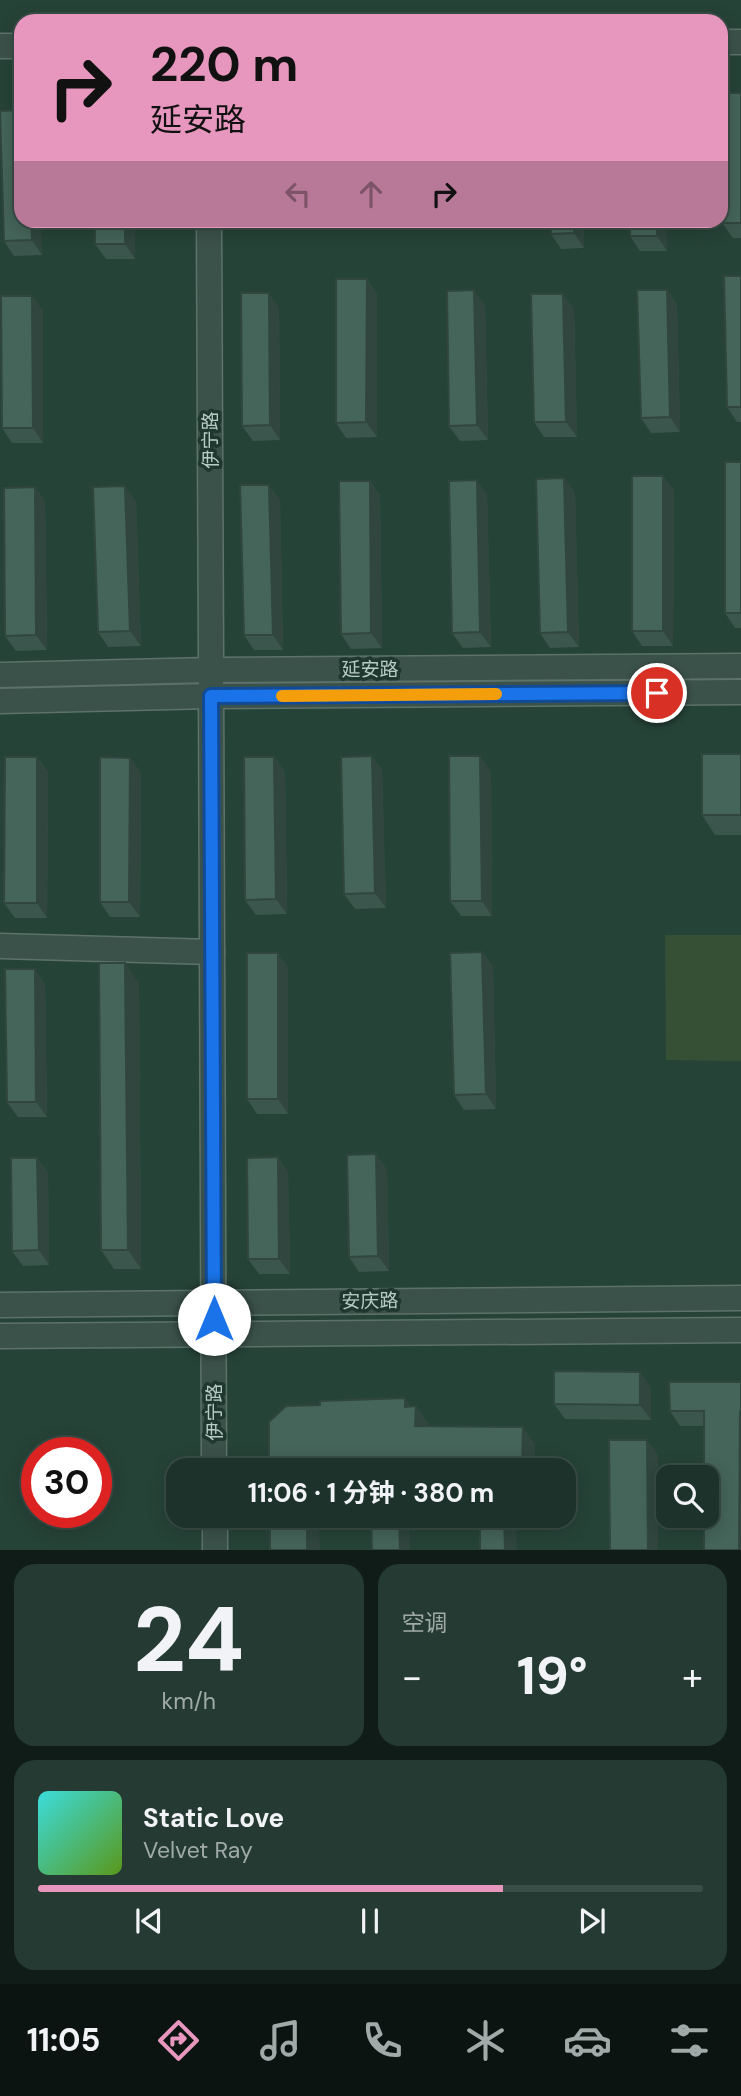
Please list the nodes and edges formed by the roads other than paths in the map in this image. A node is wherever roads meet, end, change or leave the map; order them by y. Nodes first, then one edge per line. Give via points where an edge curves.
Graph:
1 (209, 228) edge
2 (741, 666) edge
3 (0, 675) edge
4 (211, 679) junction
5 (741, 692) edge
6 (0, 701) edge
7 (0, 946) edge
8 (212, 953) junction
9 (741, 1298) edge
10 (214, 1302) junction
11 (0, 1304) edge
12 (741, 1330) edge
13 (214, 1335) junction
14 (0, 1336) edge
15 (214, 1458) edge
16 (215, 1528) edge
17 (215, 1550) edge

1 - 4 street, 伊宁路
2 - 3 street, 延安路
4 - 5 street, 延安路
4 - 6 street, 延安路
4 - 8 street, 伊宁路
7 - 8 street
8 - 10 street, 伊宁路
9 - 10 street, 安庆路
10 - 11 street, 安庆路
10 - 13 street, 伊宁路
12 - 13 street, 安庆路
13 - 14 street, 安庆路
13 - 15 street, 伊宁路
16 - 17 street

